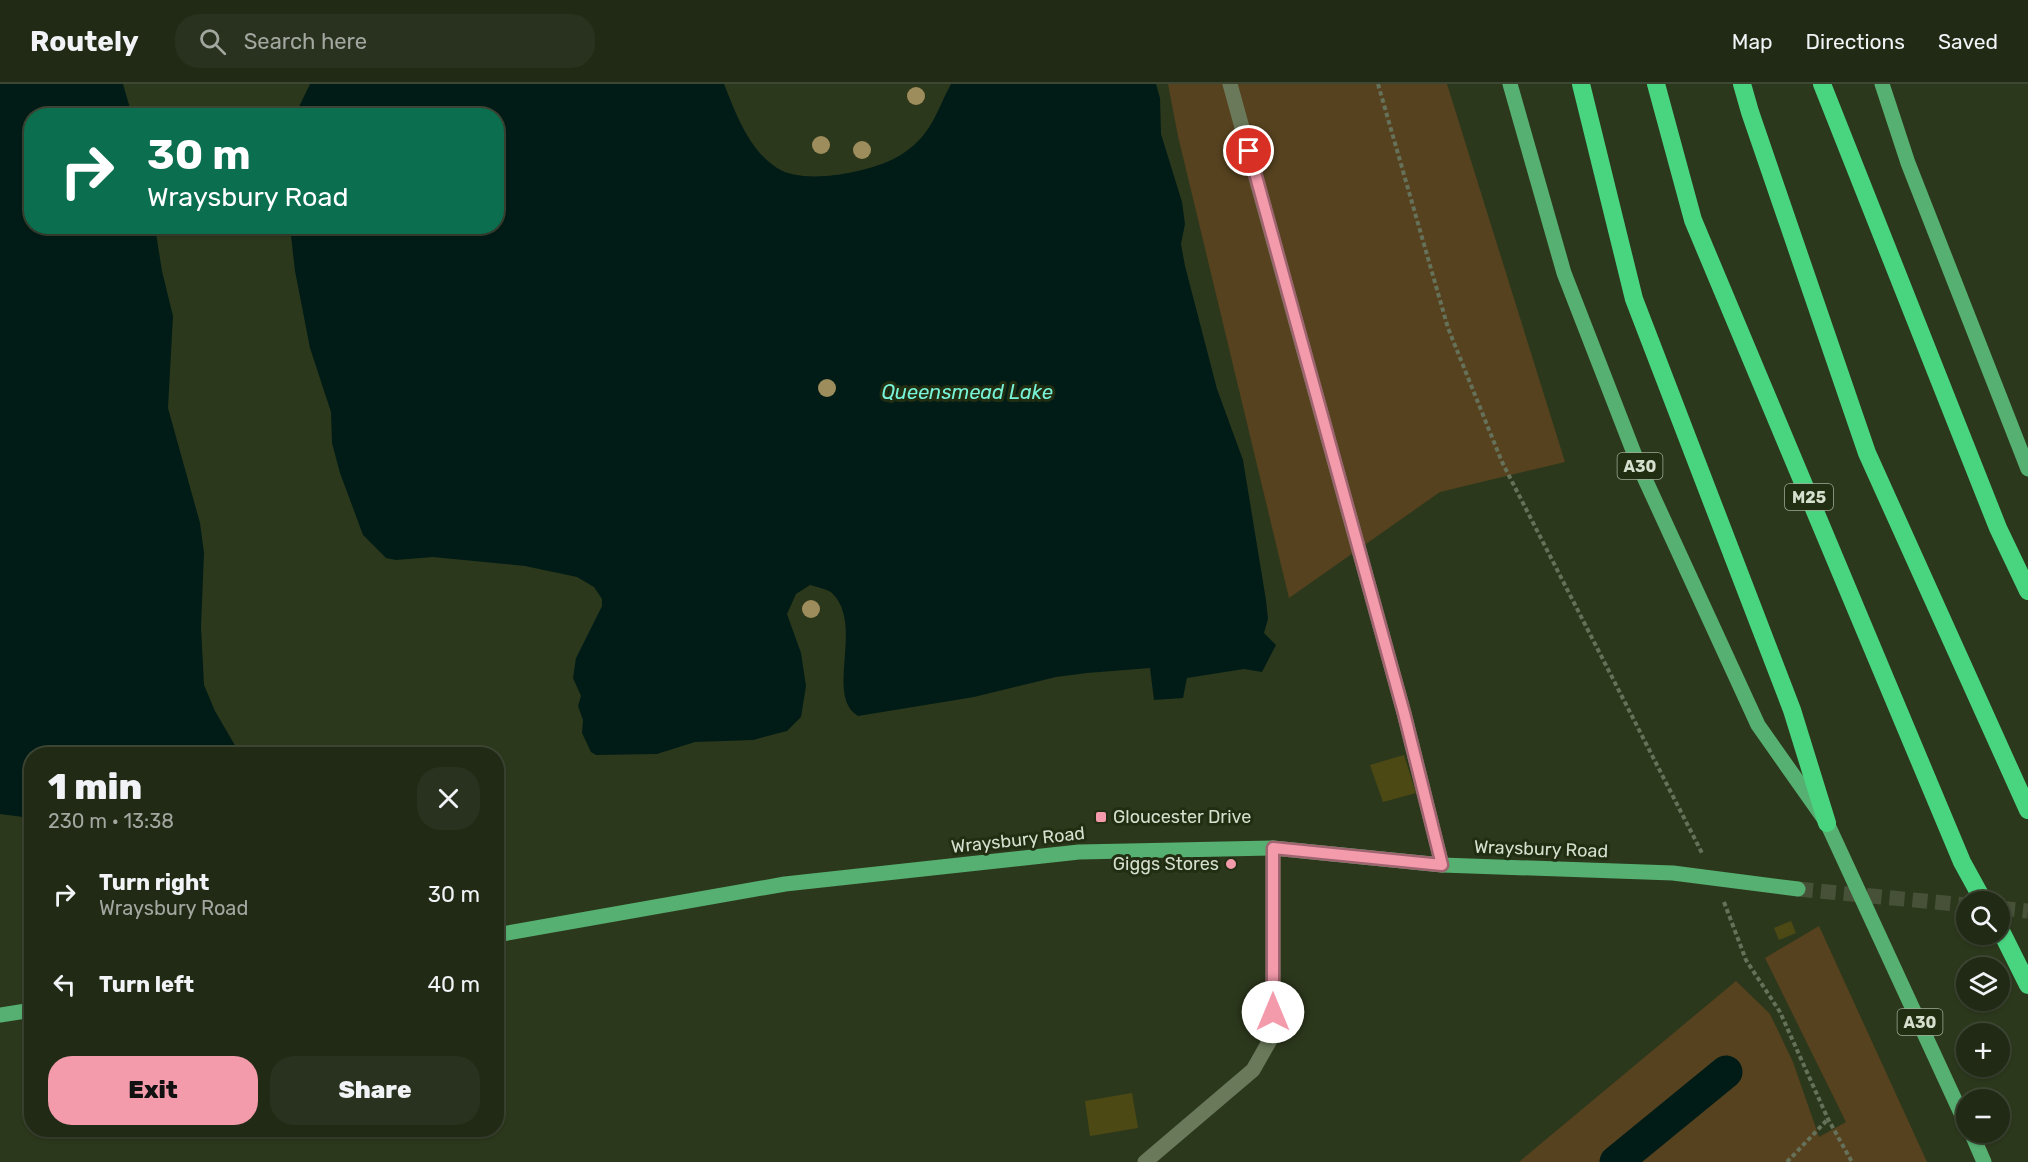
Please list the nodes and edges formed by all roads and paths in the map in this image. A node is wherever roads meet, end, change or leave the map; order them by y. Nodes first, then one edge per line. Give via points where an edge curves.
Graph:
1 (1230, 84) edge
2 (1378, 84) edge
3 (1510, 84) edge
4 (1581, 84) edge
5 (1656, 84) edge
6 (1742, 84) edge
7 (1822, 84) edge
8 (1882, 84) edge
9 (2028, 469) edge
10 (2028, 591) edge
11 (2028, 810) edge
12 (1827, 823) junction
13 (1273, 848) junction
14 (1442, 865) junction
15 (1715, 879) junction
16 (1798, 889) tunnel mouth
17 (1978, 891) edge
18 (504, 934) edge
19 (2008, 945) edge
20 (2028, 985) edge
21 (24, 1011) edge
22 (0, 1015) edge
23 (1956, 1102) edge
24 (1828, 1119) junction
25 (1976, 1143) edge
26 (1145, 1162) edge
27 (1787, 1162) edge
28 (1852, 1162) edge
29 (1984, 1162) edge

1 - 14 street via 1404,713
2 - 15 path via 1448,328 1502,462
3 - 12 main road, A30 via 1564,273 1640,466 1758,725
4 - 12 highway via 1634,299 1792,710
5 - 17 highway, M25 via 1693,220 1962,862
6 - 11 highway via 1867,453
7 - 10 highway via 1998,528
8 - 9 main road via 1908,163
12 - 23 main road, A30
13 - 14 main road, Wraysbury Road
13 - 18 main road, Wraysbury Road via 1079,852 797,883
13 - 26 street via 1273,1035 1253,1070
14 - 15 main road, Wraysbury Road via 1673,873
15 - 16 main road, Wraysbury Road
15 - 24 path via 1746,960 1780,1012
19 - 20 highway
21 - 22 main road
24 - 27 path
24 - 28 path
25 - 29 main road

